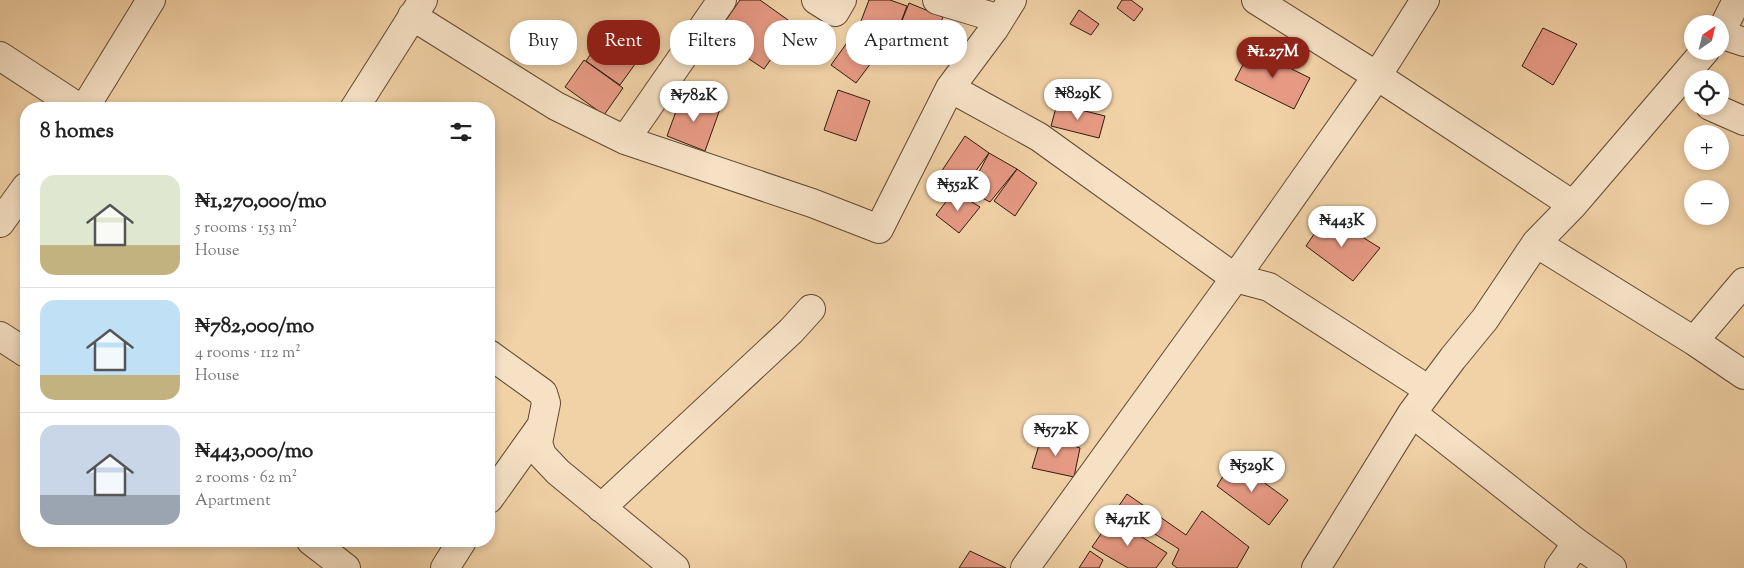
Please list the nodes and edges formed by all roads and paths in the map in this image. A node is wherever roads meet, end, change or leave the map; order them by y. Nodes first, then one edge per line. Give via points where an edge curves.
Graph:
1 (151, 0) edge
2 (722, 0) edge
3 (816, 0) edge
4 (842, 0) edge
5 (936, 0) edge
6 (1256, 0) edge
7 (1425, 0) edge
8 (1737, 0) edge
9 (418, 8) edge
10 (1006, 10) edge
11 (1729, 16) edge
12 (1729, 37) edge
13 (1744, 42) edge
14 (0, 56) edge
15 (1700, 60) edge
16 (1377, 76) junction
17 (950, 88) junction
18 (1682, 95) edge
19 (72, 102) edge
20 (87, 102) edge
21 (358, 102) edge
22 (1729, 114) edge
23 (1744, 121) edge
24 (625, 140) junction
25 (20, 195) edge
26 (1573, 205) junction
27 (0, 223) edge
28 (1536, 243) junction
29 (1235, 278) junction
30 (1744, 282) edge
31 (812, 309) dead end
32 (0, 336) edge
33 (1694, 340) junction
34 (20, 349) edge
35 (495, 358) edge
36 (1744, 375) edge
37 (1428, 390) junction
38 (1412, 413) junction
39 (541, 426) junction
40 (495, 491) edge
41 (601, 508) junction
42 (1577, 543) junction
43 (319, 547) edge
44 (458, 547) edge
45 (346, 568) edge
46 (445, 568) edge
47 (675, 568) edge
48 (1024, 568) edge
49 (1316, 568) edge
50 (1559, 568) edge
51 (1612, 568) edge

1 - 20 street
2 - 24 street
3 - 4 street via 834,12
5 - 10 street
6 - 16 street
7 - 16 street
8 - 11 street
9 - 21 street
9 - 24 street via 556,106
10 - 17 street
12 - 13 street
14 - 19 street
15 - 18 street
16 - 26 street
16 - 29 street
17 - 24 street via 879,229
17 - 29 street via 1039,137
18 - 26 street
22 - 23 street
25 - 27 street
26 - 28 street
28 - 33 street
28 - 37 street via 1485,319
29 - 37 street via 1269,287
29 - 48 street
30 - 33 street
31 - 41 street
32 - 34 street
33 - 36 street
35 - 39 street via 544,393 546,403
37 - 38 street
38 - 42 street
38 - 49 street
39 - 40 street
39 - 41 street via 538,443 542,455
41 - 47 street
42 - 50 street
42 - 51 street
43 - 45 street
44 - 46 street

